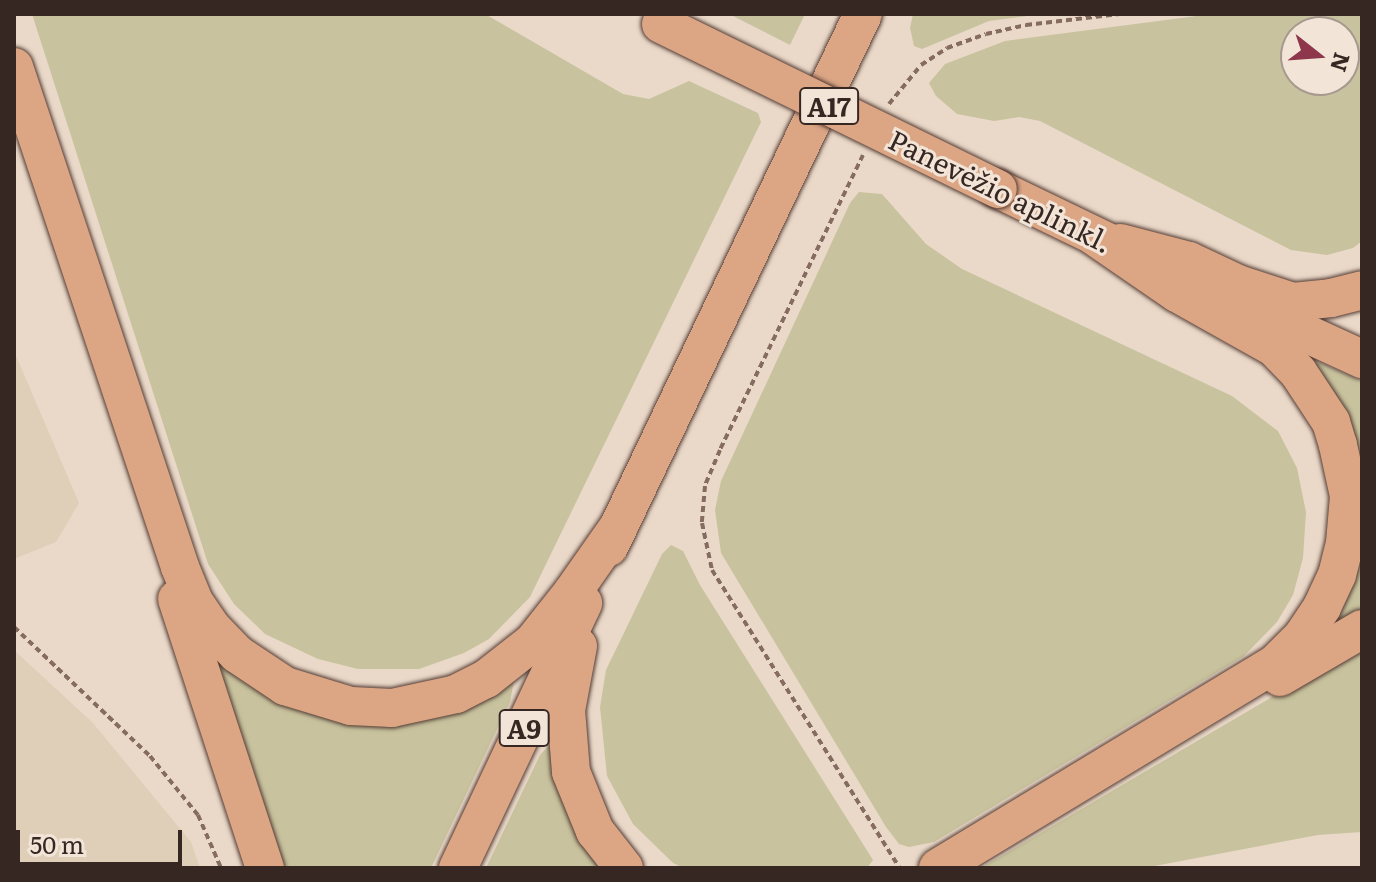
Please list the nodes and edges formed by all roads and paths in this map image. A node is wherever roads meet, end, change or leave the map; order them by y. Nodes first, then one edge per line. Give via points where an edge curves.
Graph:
1 (863, 14) edge
2 (1119, 14) edge
3 (652, 19) edge
4 (14, 67) edge
5 (14, 106) edge
6 (886, 107) dead end
7 (865, 150) dead end
8 (1094, 236) junction
9 (1362, 290) edge
10 (1362, 359) edge
11 (619, 526) junction
12 (589, 588) junction
13 (14, 627) edge
14 (1362, 629) edge
15 (221, 868) edge
16 (265, 868) edge
17 (458, 868) edge
18 (624, 868) edge
19 (900, 868) edge
20 (938, 868) edge
21 (958, 868) edge

1 - 11 highway, A9
2 - 6 path via 1026,25 947,48 921,65
3 - 8 highway, Panevėžio aplinkl. / A17, bridge
4 - 11 highway via 180,567 193,600 237,654 285,686 351,706 392,708 456,694 486,679 533,642
5 - 16 highway
7 - 19 path via 720,450 705,486 702,523 712,570
8 - 9 highway via 1189,261 1293,302
8 - 10 highway, Panevėžio aplinkl. / A17
8 - 20 highway via 1177,293 1275,348 1298,372 1331,422 1338,445 1349,496 1345,543 1322,607 1275,664
11 - 12 highway, A9
12 - 17 highway, A9
12 - 18 highway via 566,710 567,741 581,803
13 - 15 path via 150,756 198,815
14 - 21 highway

